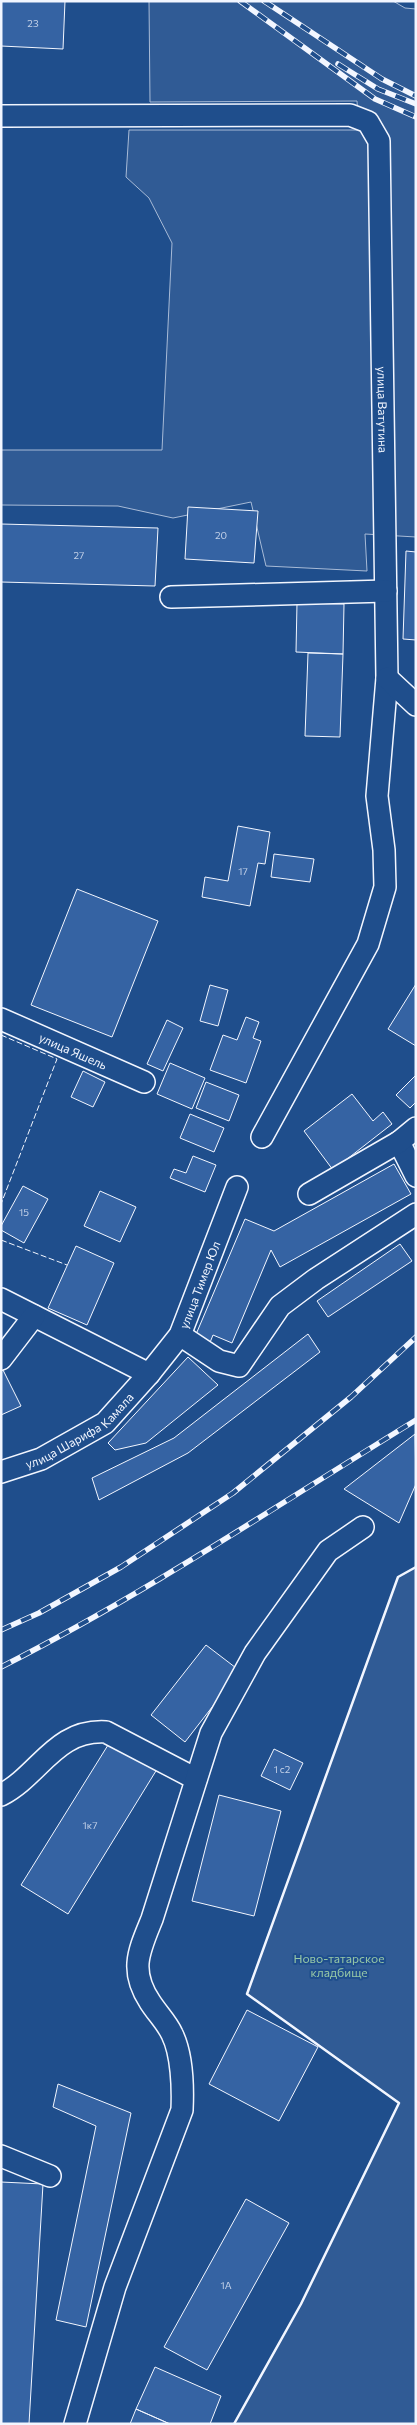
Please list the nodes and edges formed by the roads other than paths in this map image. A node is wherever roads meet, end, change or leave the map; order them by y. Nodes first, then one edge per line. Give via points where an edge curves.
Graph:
1 (1, 116) edge
2 (386, 591) junction
3 (171, 597) dead end
4 (387, 678) junction
5 (416, 705) edge
6 (1, 1020) edge
7 (144, 1082) dead end
8 (416, 1128) edge
9 (262, 1137) dead end
10 (399, 1142) junction
11 (416, 1176) edge
12 (237, 1187) dead end
13 (309, 1194) dead end
14 (416, 1214) edge
15 (1, 1298) edge
16 (34, 1316) junction
17 (180, 1335) junction
18 (1, 1359) edge
19 (149, 1374) junction
20 (1, 1472) edge
21 (363, 1527) dead end
22 (196, 1780) junction
23 (1, 1794) edge
24 (1, 2156) edge
25 (50, 2176) dead end
26 (75, 2424) edge

1 - 2 street, улица Ватутина via 350,115 368,122 379,141
2 - 3 street
2 - 4 street, улица Ватутина
4 - 5 street
4 - 9 street, улица Ватутина via 376,796 384,850 385,887 378,918 368,944
6 - 7 street, улица Яшель
8 - 10 street
10 - 11 street
10 - 13 street
12 - 17 street, улица Тимер Юл
14 - 17 street via 280,1306 239,1366 219,1361
15 - 16 street
16 - 18 street
16 - 19 street
17 - 19 street, улица Тимер Юл
19 - 20 street, улица Шарифа Камала via 105,1423 41,1459
21 - 22 street via 328,1551 255,1653 211,1733
22 - 23 street via 106,1732 89,1731 70,1738
22 - 26 street via 140,1949 137,1974 148,2000 173,2034 183,2085 182,2110 115,2287
24 - 25 street

